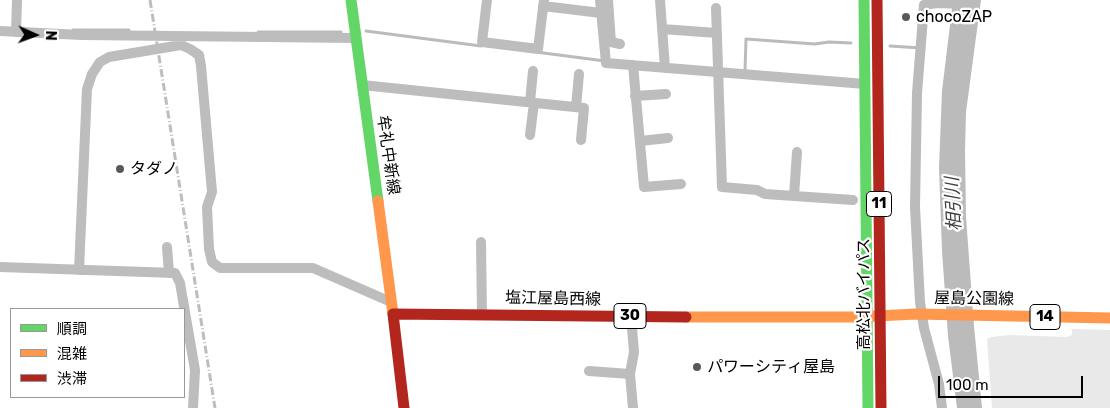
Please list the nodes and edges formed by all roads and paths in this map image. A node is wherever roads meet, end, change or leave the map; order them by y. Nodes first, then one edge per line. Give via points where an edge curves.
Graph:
1 (17, 0) edge
2 (351, 0) edge
3 (488, 0) edge
4 (600, 0) edge
5 (608, 0) edge
6 (660, 0) edge
7 (864, 0) edge
8 (877, 0) edge
9 (544, 3) edge
10 (716, 8) dead end
11 (602, 13) junction
12 (16, 29) junction
13 (662, 29) junction
14 (0, 31) edge
15 (717, 33) junction
16 (356, 38) junction
17 (620, 44) dead end
18 (632, 65) junction
19 (665, 68) junction
20 (533, 71) dead end
21 (718, 72) junction
22 (579, 74) dead end
23 (865, 84) junction
24 (362, 85) junction
25 (666, 94) dead end
26 (635, 96) junction
27 (532, 103) junction
28 (576, 107) junction
29 (530, 136) dead end
30 (668, 138) dead end
31 (581, 140) dead end
32 (640, 142) junction
33 (797, 152) dead end
34 (682, 184) dead end
35 (794, 196) junction
36 (853, 200) dead end
37 (481, 242) dead end
38 (168, 247) dead end
39 (0, 267) edge
40 (79, 270) junction
41 (169, 273) junction
42 (391, 302) junction
43 (184, 308) edge
44 (185, 313) edge
45 (393, 314) junction
46 (482, 315) junction
47 (867, 315) junction
48 (880, 315) junction
49 (631, 316) junction
50 (1110, 318) edge
51 (589, 371) dead end
52 (630, 374) junction
53 (194, 408) edge
54 (404, 408) edge
55 (633, 408) edge
56 (868, 408) edge
57 (881, 408) edge

1 - 12 street
2 - 16 main road, 牟礼中新線
3 - 9 street via 482,42 538,49
4 - 11 street
5 - 17 street via 611,42
6 - 13 street
7 - 23 main road, 高松北バイパス / 11
8 - 48 main road, 高松北バイパス / 11
9 - 11 street
10 - 15 street
11 - 18 street via 606,63
12 - 14 street
12 - 16 street via 233,38
13 - 15 street
13 - 19 street
15 - 21 street
16 - 24 main road, 牟礼中新線
18 - 19 street
18 - 26 street
19 - 21 street
20 - 27 street
21 - 23 street
21 - 35 street via 722,188
22 - 28 street
23 - 47 main road, 高松北バイパス / 11
24 - 27 street
24 - 42 main road, 牟礼中新線
25 - 26 street
26 - 32 street
27 - 28 street
27 - 29 street
28 - 31 street via 584,108
30 - 32 street
32 - 34 street via 644,188
33 - 35 street
35 - 36 street
37 - 46 street
38 - 41 street
39 - 40 street
40 - 41 street
40 - 42 street via 87,89 92,74 100,62 109,57 181,46 199,55 201,66 212,192 207,208 212,262 220,268 313,268
41 - 43 street via 175,273 180,284
42 - 45 main road, 牟礼中新線
44 - 53 street via 195,370
45 - 46 main road, 塩江屋島西線 / 30
45 - 54 main road
46 - 49 main road, 塩江屋島西線 / 30
47 - 48 main road, 屋島公園線 / 14
47 - 49 main road, 塩江屋島西線 / 30
47 - 56 main road, 高松北バイパス / 11
48 - 50 main road, 屋島公園線 / 14
48 - 57 main road, 高松北バイパス / 11
49 - 52 street via 634,352
51 - 52 street
52 - 55 street

